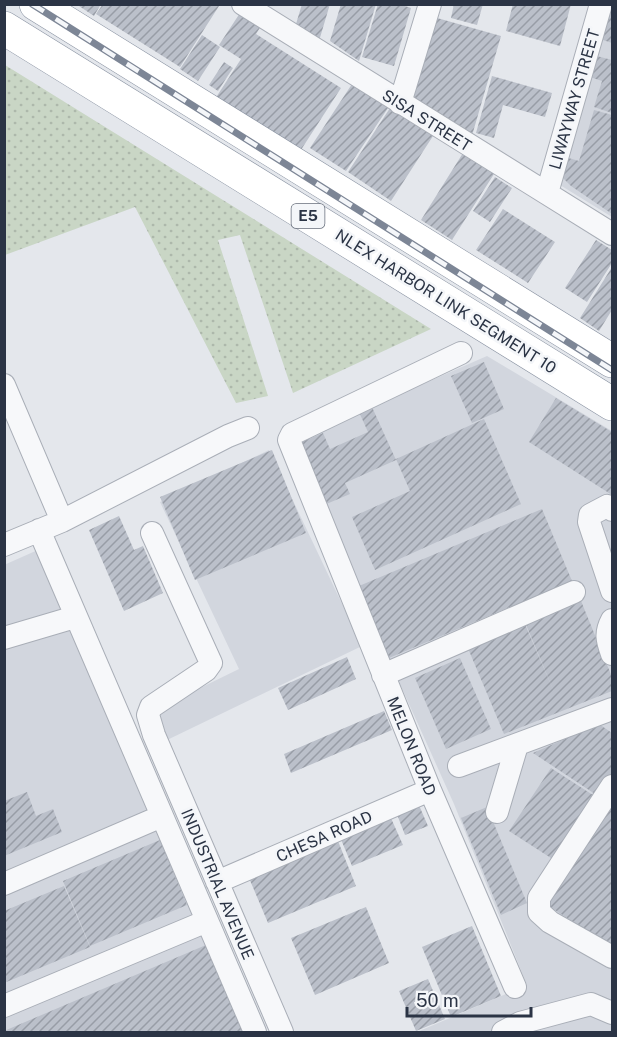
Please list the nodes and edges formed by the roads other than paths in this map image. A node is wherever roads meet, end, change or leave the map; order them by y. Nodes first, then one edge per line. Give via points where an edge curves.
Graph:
1 (36, 4) edge
2 (243, 4) edge
3 (430, 4) edge
4 (601, 4) edge
5 (4, 28) edge
6 (400, 103) junction
7 (547, 193) junction
8 (612, 234) edge
9 (461, 353) dead end
10 (612, 361) edge
11 (4, 385) edge
12 (612, 404) edge
13 (248, 428) dead end
14 (612, 510) edge
15 (62, 521) junction
16 (39, 530) junction
17 (153, 533) dead end
18 (4, 545) edge
19 (612, 591) edge
20 (574, 592) dead end
21 (75, 617) junction
22 (612, 620) edge
23 (4, 638) edge
24 (612, 654) edge
25 (383, 675) junction
26 (612, 709) edge
27 (517, 745) junction
28 (459, 766) dead end
29 (612, 786) edge
30 (430, 790) junction
31 (497, 812) dead end
32 (162, 816) junction
33 (217, 882) junction
34 (4, 884) edge
35 (207, 921) junction
36 (612, 957) edge
37 (514, 987) dead end
38 (4, 1006) edge
39 (612, 1013) edge
40 (255, 1032) edge
41 (282, 1032) edge
42 (503, 1032) edge

1 - 10 highway, E5
2 - 6 street, SISA STREET
3 - 6 street
4 - 7 street, LIWAYWAY STREET
5 - 12 highway, NLEX HARBOR LINK SEGMENT 10 / E5
6 - 7 street, SISA STREET
7 - 8 street, SISA STREET
9 - 25 street, MELON ROAD via 292,434 289,440
11 - 15 street
13 - 15 street
14 - 19 street via 607,506 598,509 590,514 589,522
15 - 16 street
16 - 18 street
16 - 21 street
17 - 33 street, INDUSTRIAL AVENUE via 211,663 150,707 148,715
20 - 25 street
21 - 23 street
21 - 32 street
22 - 24 street via 606,638
25 - 30 street, MELON ROAD
26 - 27 street
27 - 28 street
27 - 31 street
29 - 36 street via 539,898 539,912 550,922
30 - 33 street, CHESA ROAD
30 - 37 street, MELON ROAD
32 - 34 street
32 - 35 street
33 - 41 street, INDUSTRIAL AVENUE
35 - 38 street
35 - 40 street
39 - 42 street via 591,1004 520,1023

